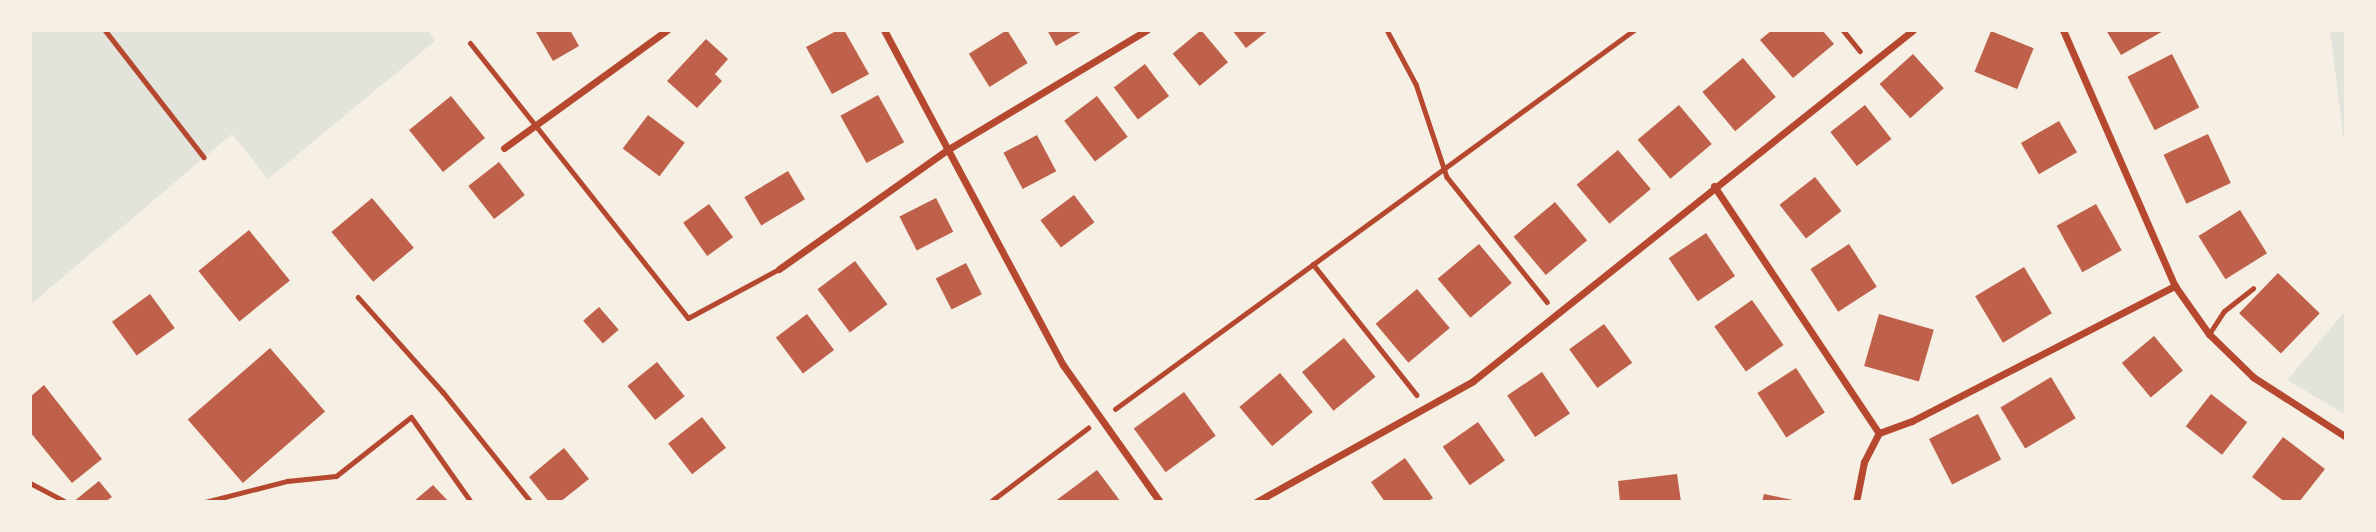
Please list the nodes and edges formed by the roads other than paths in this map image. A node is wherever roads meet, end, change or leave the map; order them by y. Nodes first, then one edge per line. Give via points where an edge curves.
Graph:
1 (667, 30) edge
2 (884, 30) edge
3 (1147, 30) edge
4 (1913, 30) edge
5 (2063, 30) edge
6 (470, 43) dead end
7 (535, 124) junction
8 (504, 148) dead end
9 (947, 150) junction
10 (1714, 186) junction
11 (779, 269) joint
12 (2175, 286) junction
13 (2253, 288) dead end
14 (2209, 334) junction
15 (1879, 433) junction
16 (2346, 437) edge
17 (30, 482) edge
18 (66, 502) edge
19 (205, 502) edge
20 (471, 502) edge
21 (1160, 502) edge
22 (1256, 502) edge
23 (1856, 502) edge

1 - 7 street
2 - 9 street
3 - 9 street
4 - 10 street
5 - 12 street
6 - 7 lane
7 - 8 street
7 - 11 lane via 688,318
9 - 11 street
9 - 21 street via 1098,420
10 - 15 street
10 - 22 street via 1473,381
12 - 14 street
12 - 15 street via 1912,421
13 - 14 lane via 2224,311
14 - 16 street via 2253,377
15 - 23 street via 1864,462
17 - 18 lane
19 - 20 lane via 287,481 336,476 411,417

